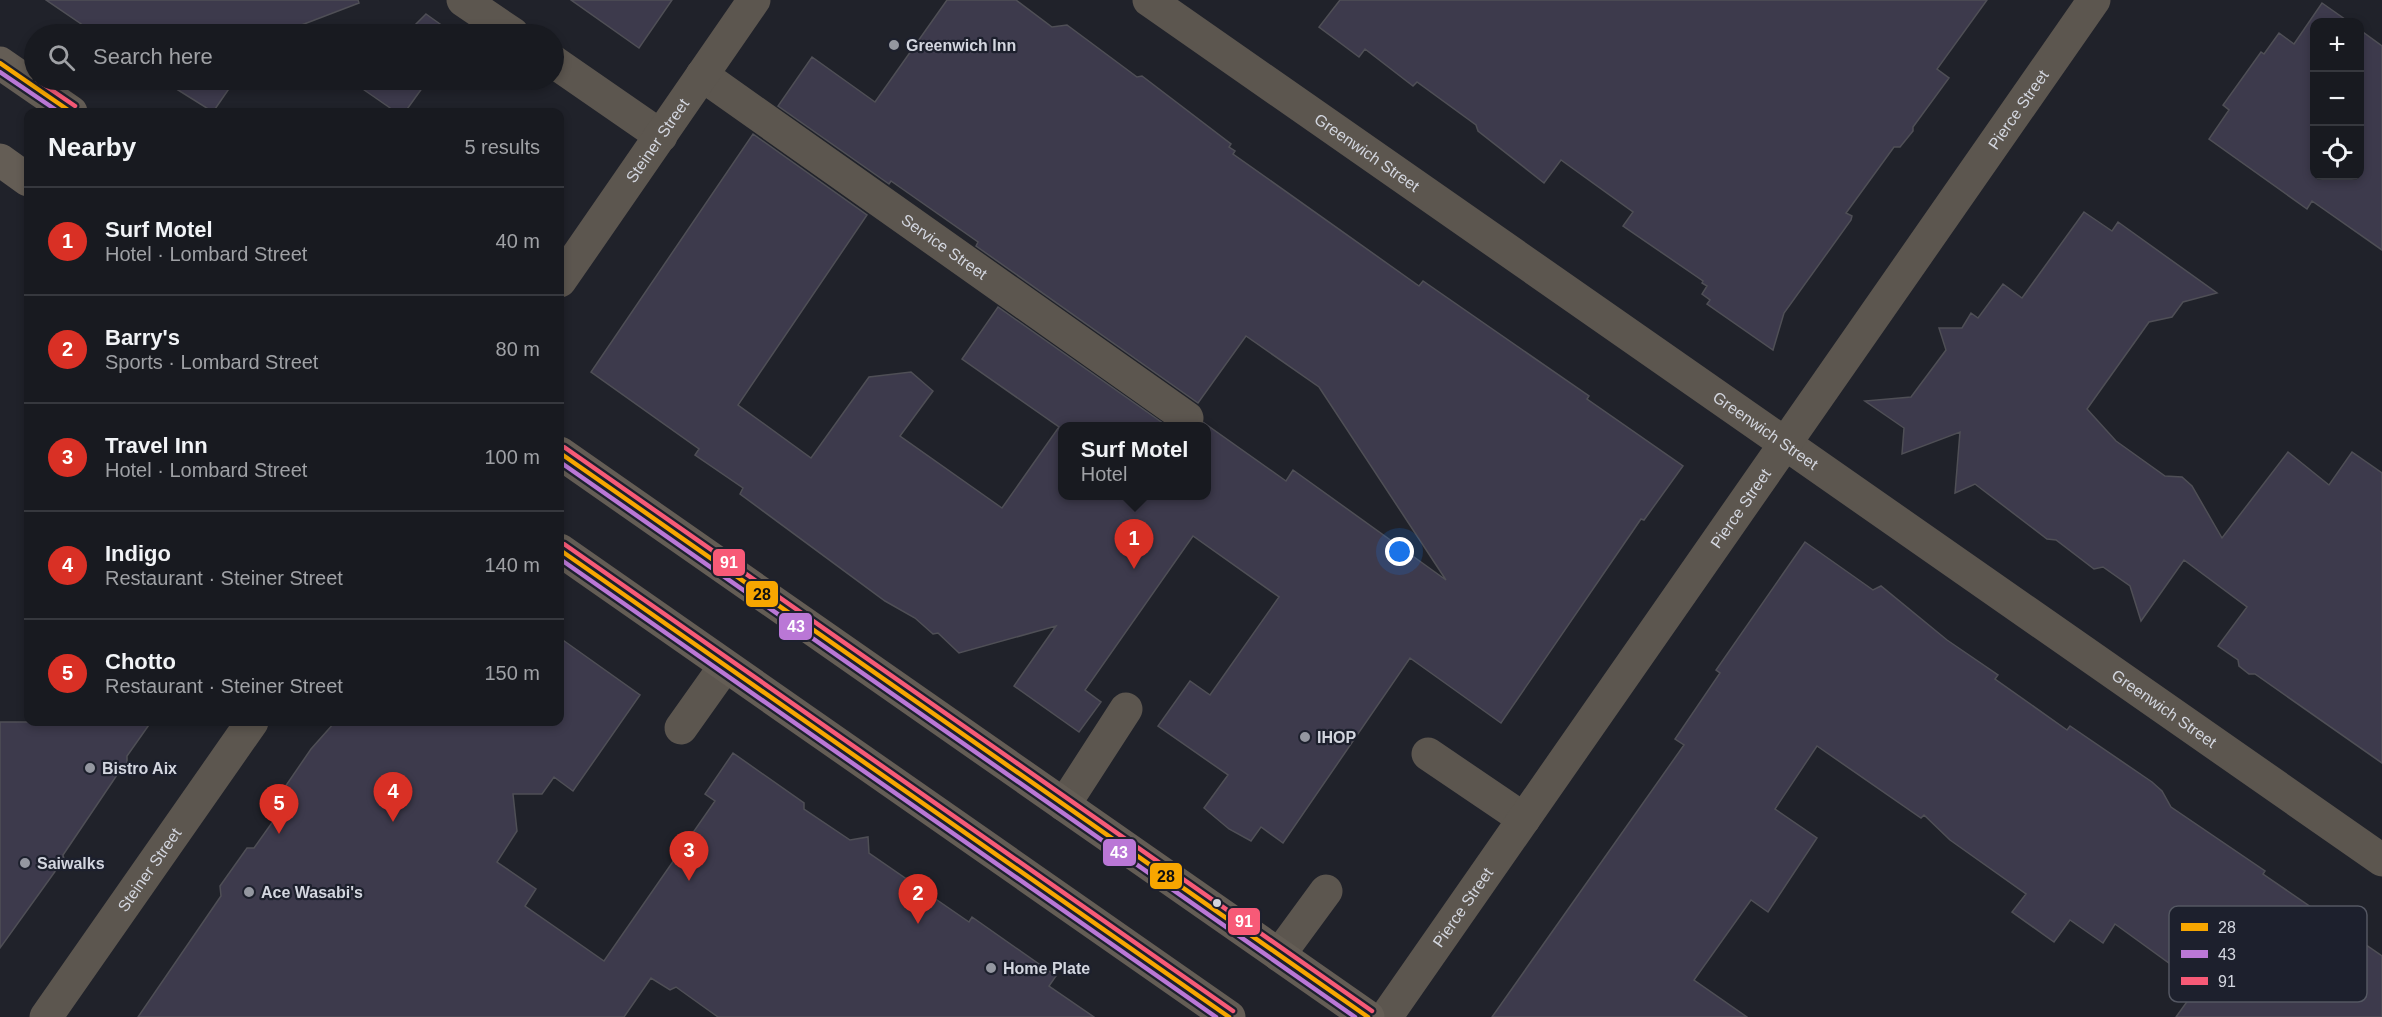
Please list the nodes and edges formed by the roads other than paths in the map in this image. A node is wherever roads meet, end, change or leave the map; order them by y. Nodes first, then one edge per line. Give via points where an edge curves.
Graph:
1 (463, 0) edge
2 (754, 0) edge
3 (1149, 0) edge
4 (2094, 0) edge
5 (498, 24) edge
6 (0, 63) edge
7 (564, 69) edge
8 (702, 75) junction
9 (24, 80) edge
10 (39, 90) edge
11 (65, 108) edge
12 (661, 136) junction
13 (1, 162) edge
14 (24, 177) edge
15 (564, 275) edge
16 (1187, 418) dead end
17 (1785, 444) junction
18 (564, 456) edge
19 (564, 553) edge
20 (725, 666) junction
21 (1126, 709) dead end
22 (249, 726) edge
23 (681, 728) dead end
24 (1428, 754) dead end
25 (1064, 805) junction
26 (1524, 819) junction
27 (2382, 860) edge
28 (1326, 891) dead end
29 (1279, 955) junction
30 (46, 1017) edge
31 (1228, 1017) edge
32 (1368, 1017) edge
33 (1386, 1017) edge

1 - 5 street
2 - 8 street, Steiner Street
3 - 17 street, Greenwich Street
4 - 17 street, Pierce Street
6 - 9 highway
7 - 12 street
8 - 12 street, Steiner Street
8 - 16 street, Service Street
10 - 11 highway
12 - 15 street, Steiner Street
13 - 14 highway
17 - 26 street, Pierce Street
17 - 27 street, Greenwich Street
18 - 25 highway
19 - 20 highway
20 - 23 street
20 - 31 highway
21 - 25 street
22 - 30 street, Steiner Street
24 - 26 street
25 - 29 highway
26 - 33 street, Pierce Street
28 - 29 street
29 - 32 highway

